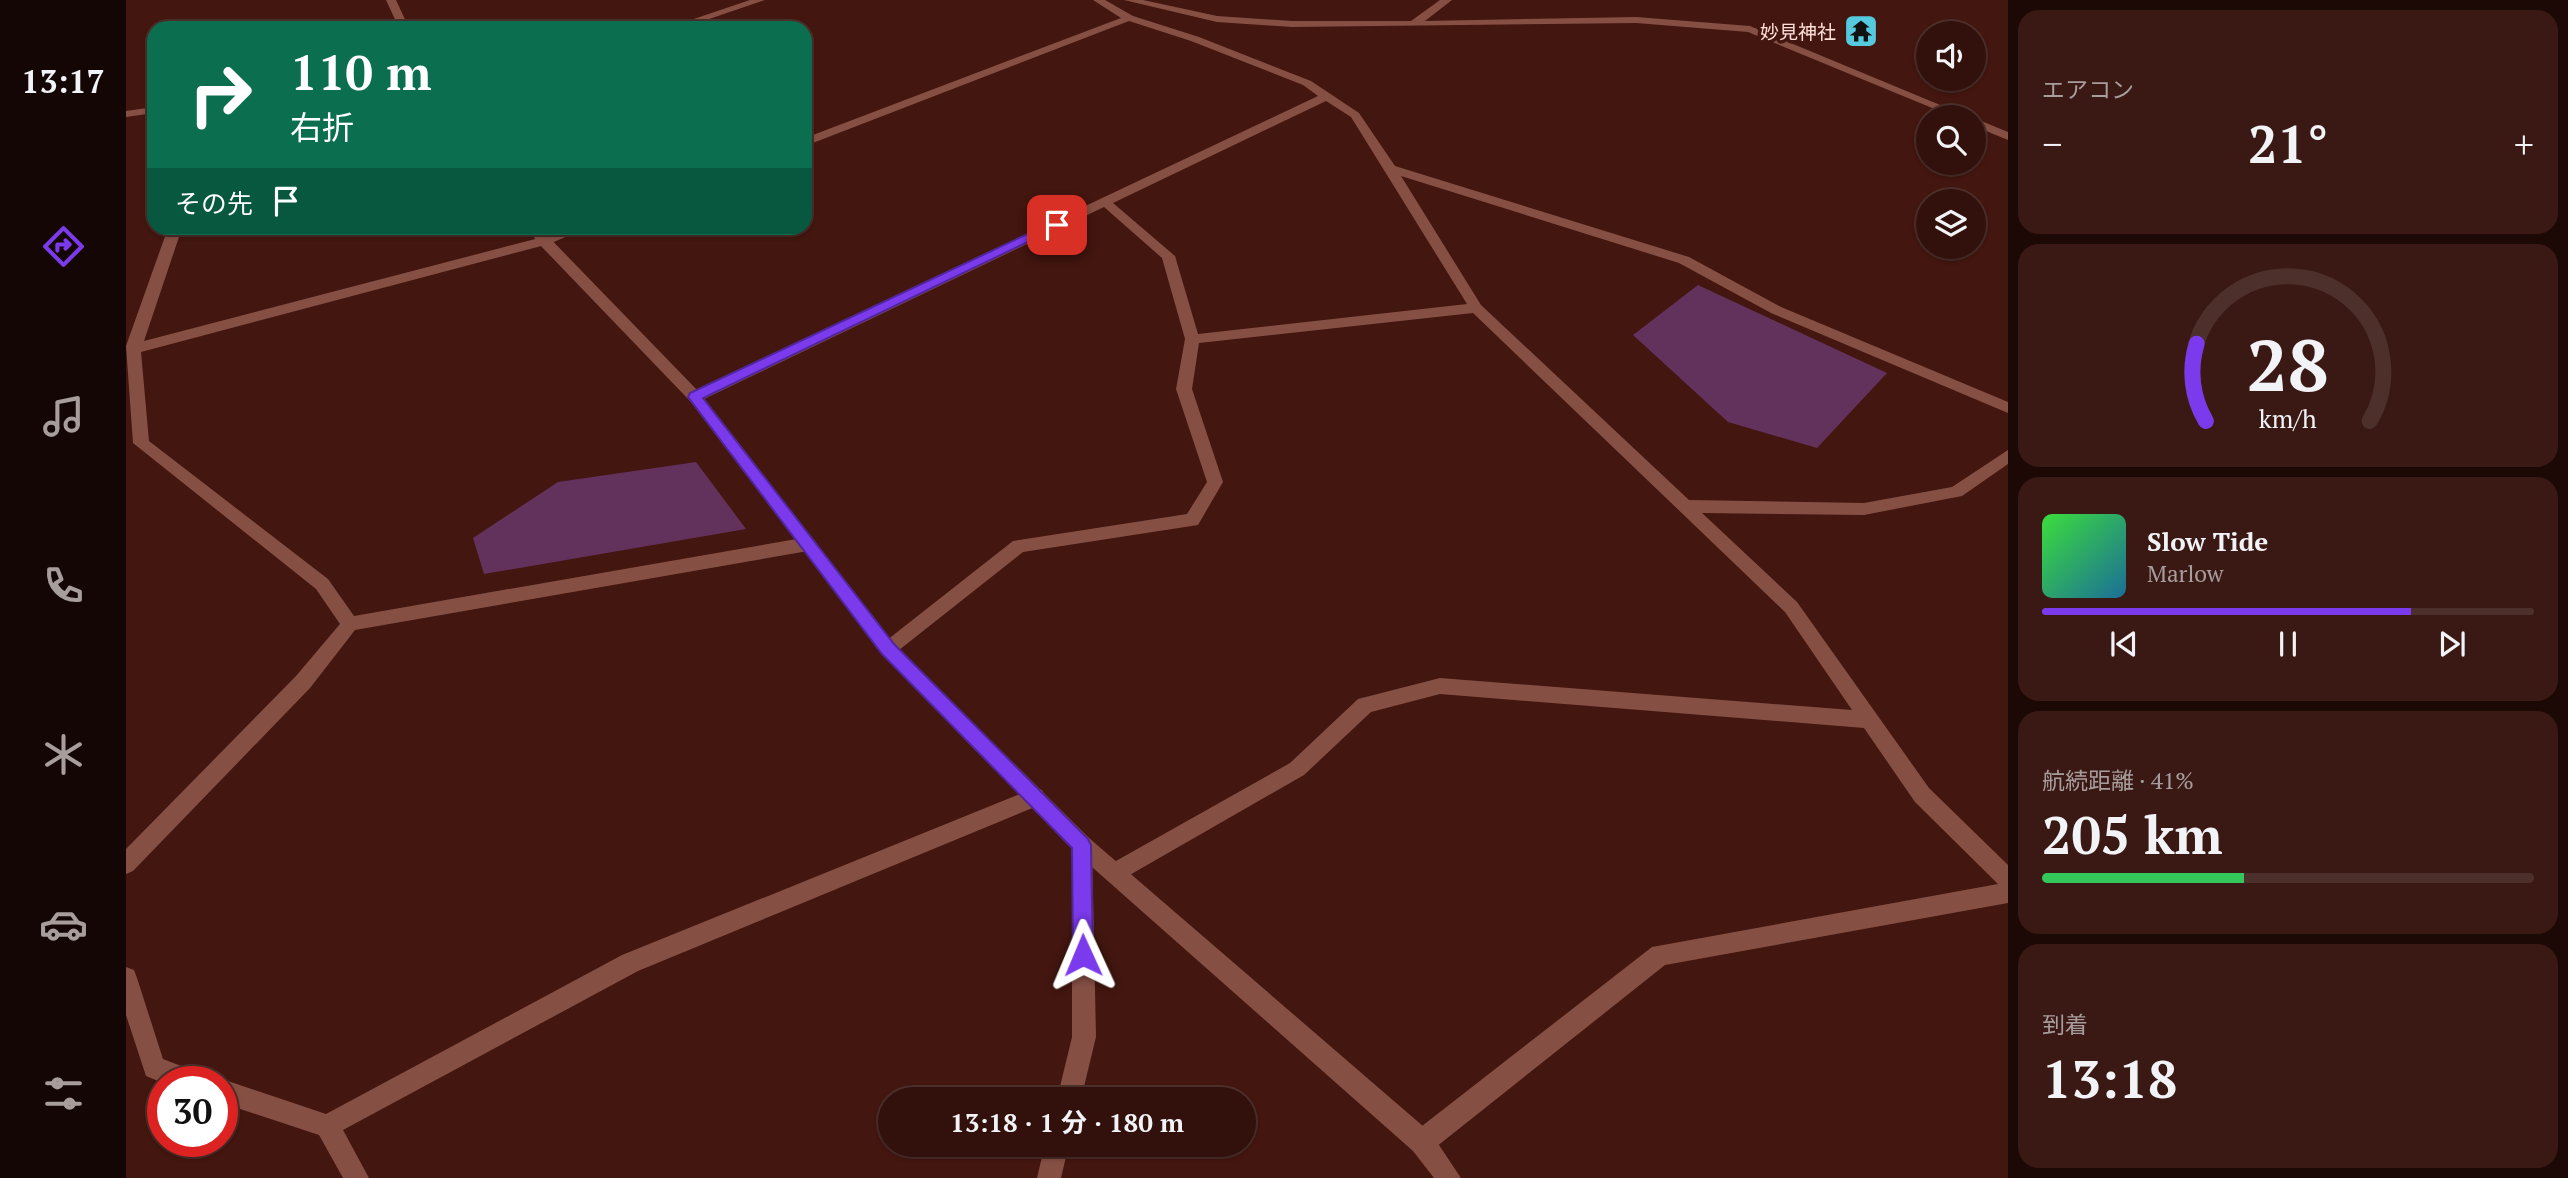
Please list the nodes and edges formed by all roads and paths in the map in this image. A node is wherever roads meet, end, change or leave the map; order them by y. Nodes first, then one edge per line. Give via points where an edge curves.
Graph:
1 (391, 0) edge
2 (760, 0) edge
3 (1098, 0) edge
4 (1129, 0) edge
5 (1447, 0) edge
6 (1129, 18) junction
7 (401, 21) edge
8 (694, 21) edge
9 (1413, 24) junction
10 (1328, 96) junction
11 (1934, 105) edge
12 (147, 111) edge
13 (126, 114) edge
14 (1986, 127) edge
15 (2008, 136) edge
16 (812, 139) edge
17 (1391, 169) junction
18 (1105, 202) junction
19 (172, 235) edge
20 (535, 235) edge
21 (540, 235) edge
22 (1476, 308) junction
23 (1192, 339) junction
24 (130, 350) edge
25 (695, 397) junction
26 (2008, 408) edge
27 (2008, 456) edge
28 (1683, 506) junction
29 (808, 544) junction
30 (349, 624) junction
31 (888, 649) junction
32 (1870, 720) junction
33 (1035, 797) junction
34 (1082, 845) junction
35 (126, 864) edge
36 (1114, 873) junction
37 (2008, 880) edge
38 (2008, 893) edge
39 (126, 978) edge
40 (153, 1066) edge
41 (1072, 1087) edge
42 (238, 1096) edge
43 (327, 1126) junction
44 (1422, 1142) junction
45 (1054, 1157) edge
46 (356, 1178) edge
47 (1049, 1178) edge
48 (1449, 1178) edge

1 - 7 street
2 - 8 street
3 - 6 street
4 - 9 street via 1217,19
5 - 9 street
6 - 10 street via 1195,39 1307,83
6 - 16 street
9 - 11 street via 1636,20 1750,29
10 - 17 street via 1355,115
10 - 18 street
12 - 13 street
14 - 15 street
17 - 22 street
17 - 26 street via 1684,260 1776,310
18 - 23 street via 1168,256
18 - 25 street
19 - 24 street
20 - 24 street
21 - 25 street
22 - 23 street
22 - 28 street
23 - 31 street via 1184,389 1215,482 1192,520 1019,546
24 - 30 street via 141,443 322,584
25 - 29 street
27 - 28 street via 1956,492 1864,509
28 - 32 street via 1791,607
29 - 30 street
29 - 31 street
30 - 35 street via 303,682
31 - 33 street
32 - 36 street via 1440,687 1365,705 1297,769
32 - 37 street via 1922,795
33 - 34 street
33 - 43 street via 630,963
34 - 36 street
34 - 41 street via 1084,1037
36 - 44 street
38 - 44 street via 1660,955
39 - 40 street
42 - 43 street
43 - 46 street
44 - 48 street
45 - 47 street

